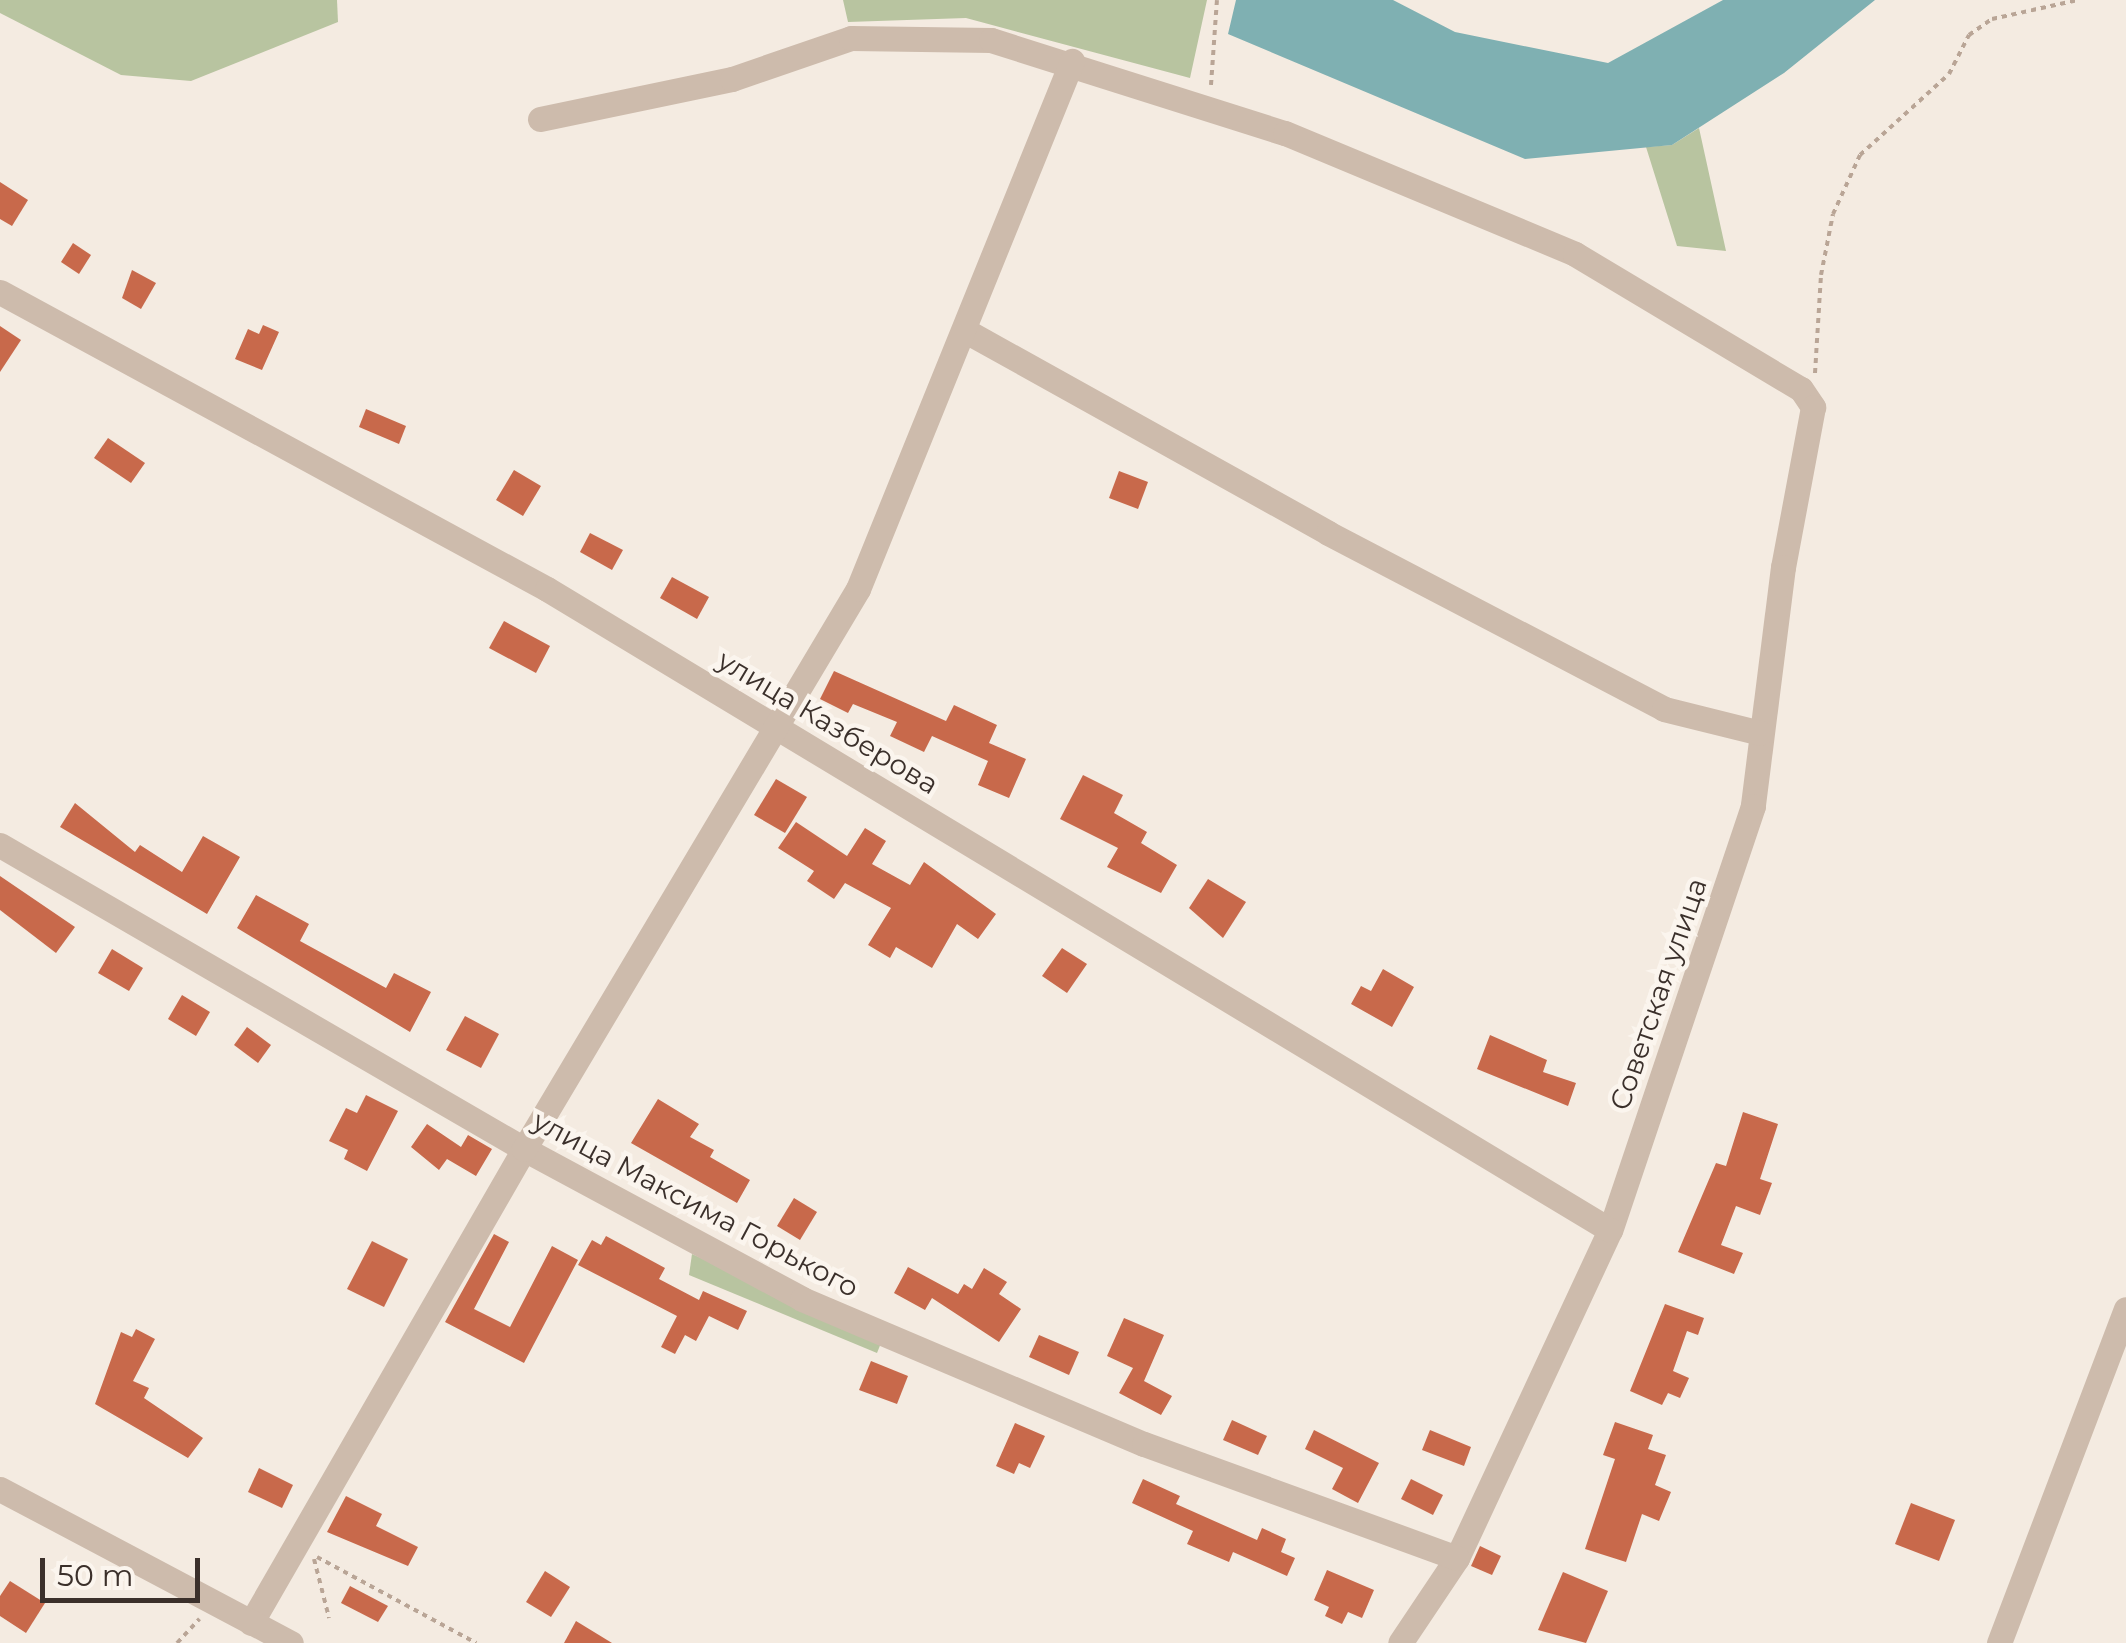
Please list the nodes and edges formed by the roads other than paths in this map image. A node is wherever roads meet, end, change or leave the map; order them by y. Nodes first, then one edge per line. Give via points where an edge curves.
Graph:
1 (1072, 62) junction
2 (540, 119) dead end
3 (0, 292) edge
4 (964, 330) junction
5 (779, 728) junction
6 (1760, 733) junction
7 (0, 845) edge
8 (524, 1149) junction
9 (1610, 1230) junction
10 (2126, 1309) edge
11 (0, 1489) edge
12 (1457, 1558) junction
13 (251, 1622) junction
14 (1404, 1642) edge
15 (291, 1643) edge
16 (2000, 1643) edge

1 - 2 street via 991,40 851,38 732,78
1 - 4 street
1 - 6 street, Советская улица via 1284,133 1575,254 1801,389 1813,407
3 - 5 street, улица Казберова via 547,589
4 - 5 street via 858,589
4 - 6 street via 1664,709
5 - 8 street
5 - 9 street, улица Казберова
6 - 9 street, Советская улица via 1753,806
7 - 8 street, улица Максима Горького
8 - 12 street, улица Максима Горького via 802,1299 1144,1444
8 - 13 street
9 - 12 street, Советская улица
10 - 16 street
11 - 13 street
12 - 14 street, Советская улица
13 - 15 street

